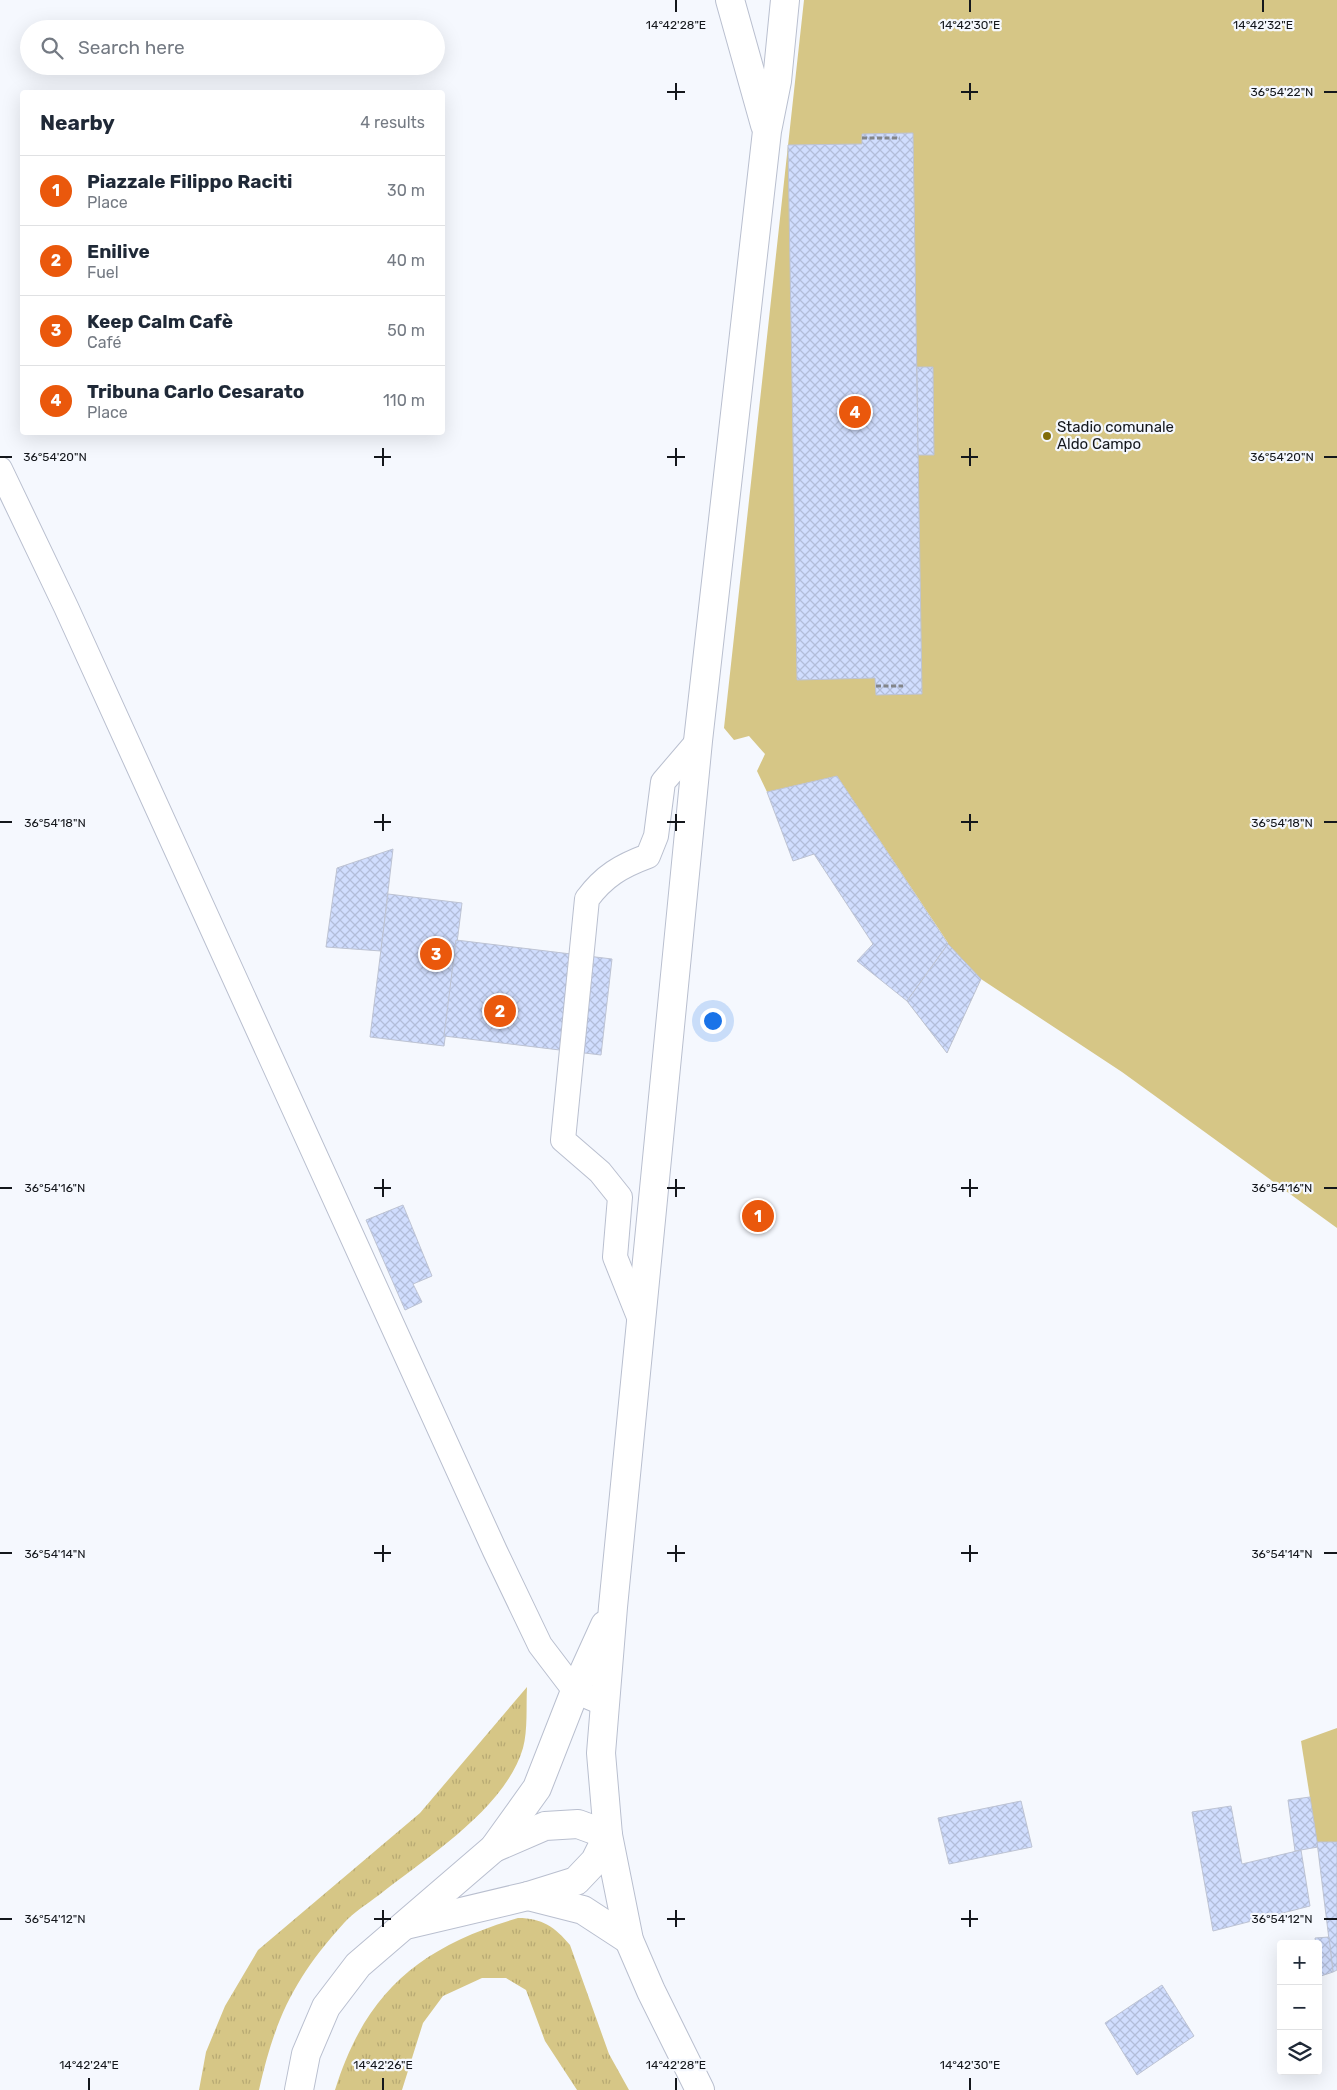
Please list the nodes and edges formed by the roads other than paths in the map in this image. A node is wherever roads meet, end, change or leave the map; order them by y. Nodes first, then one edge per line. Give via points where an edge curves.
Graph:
1 (730, 0) edge
2 (785, 0) edge
3 (767, 131) junction
4 (0, 468) edge
5 (698, 741) junction
6 (642, 1322) junction
7 (614, 1607) junction
8 (575, 1691) junction
9 (605, 1704) junction
10 (608, 1835) junction
11 (494, 1848) junction
12 (528, 1896) junction
13 (406, 1925) junction
14 (629, 1940) junction
15 (299, 2090) edge
16 (700, 2090) edge

1 - 3 main road
2 - 3 main road via 777,81
3 - 5 main road
4 - 8 lane via 495,1551 540,1645
5 - 6 main road
5 - 6 lane via 663,782 656,836 648,856 601,880 586,899 566,1102 563,1140 600,1172 620,1197 614,1257
6 - 7 main road
7 - 8 main road
7 - 9 main road
8 - 9 lane
8 - 11 main road via 537,1788
9 - 10 main road via 601,1752
10 - 11 main road via 578,1824 545,1826
10 - 12 main road via 596,1861 576,1881
10 - 14 main road
11 - 13 main road
12 - 13 main road
12 - 14 main road via 583,1910
13 - 15 main road via 358,1965 326,2007 306,2054
14 - 16 main road

